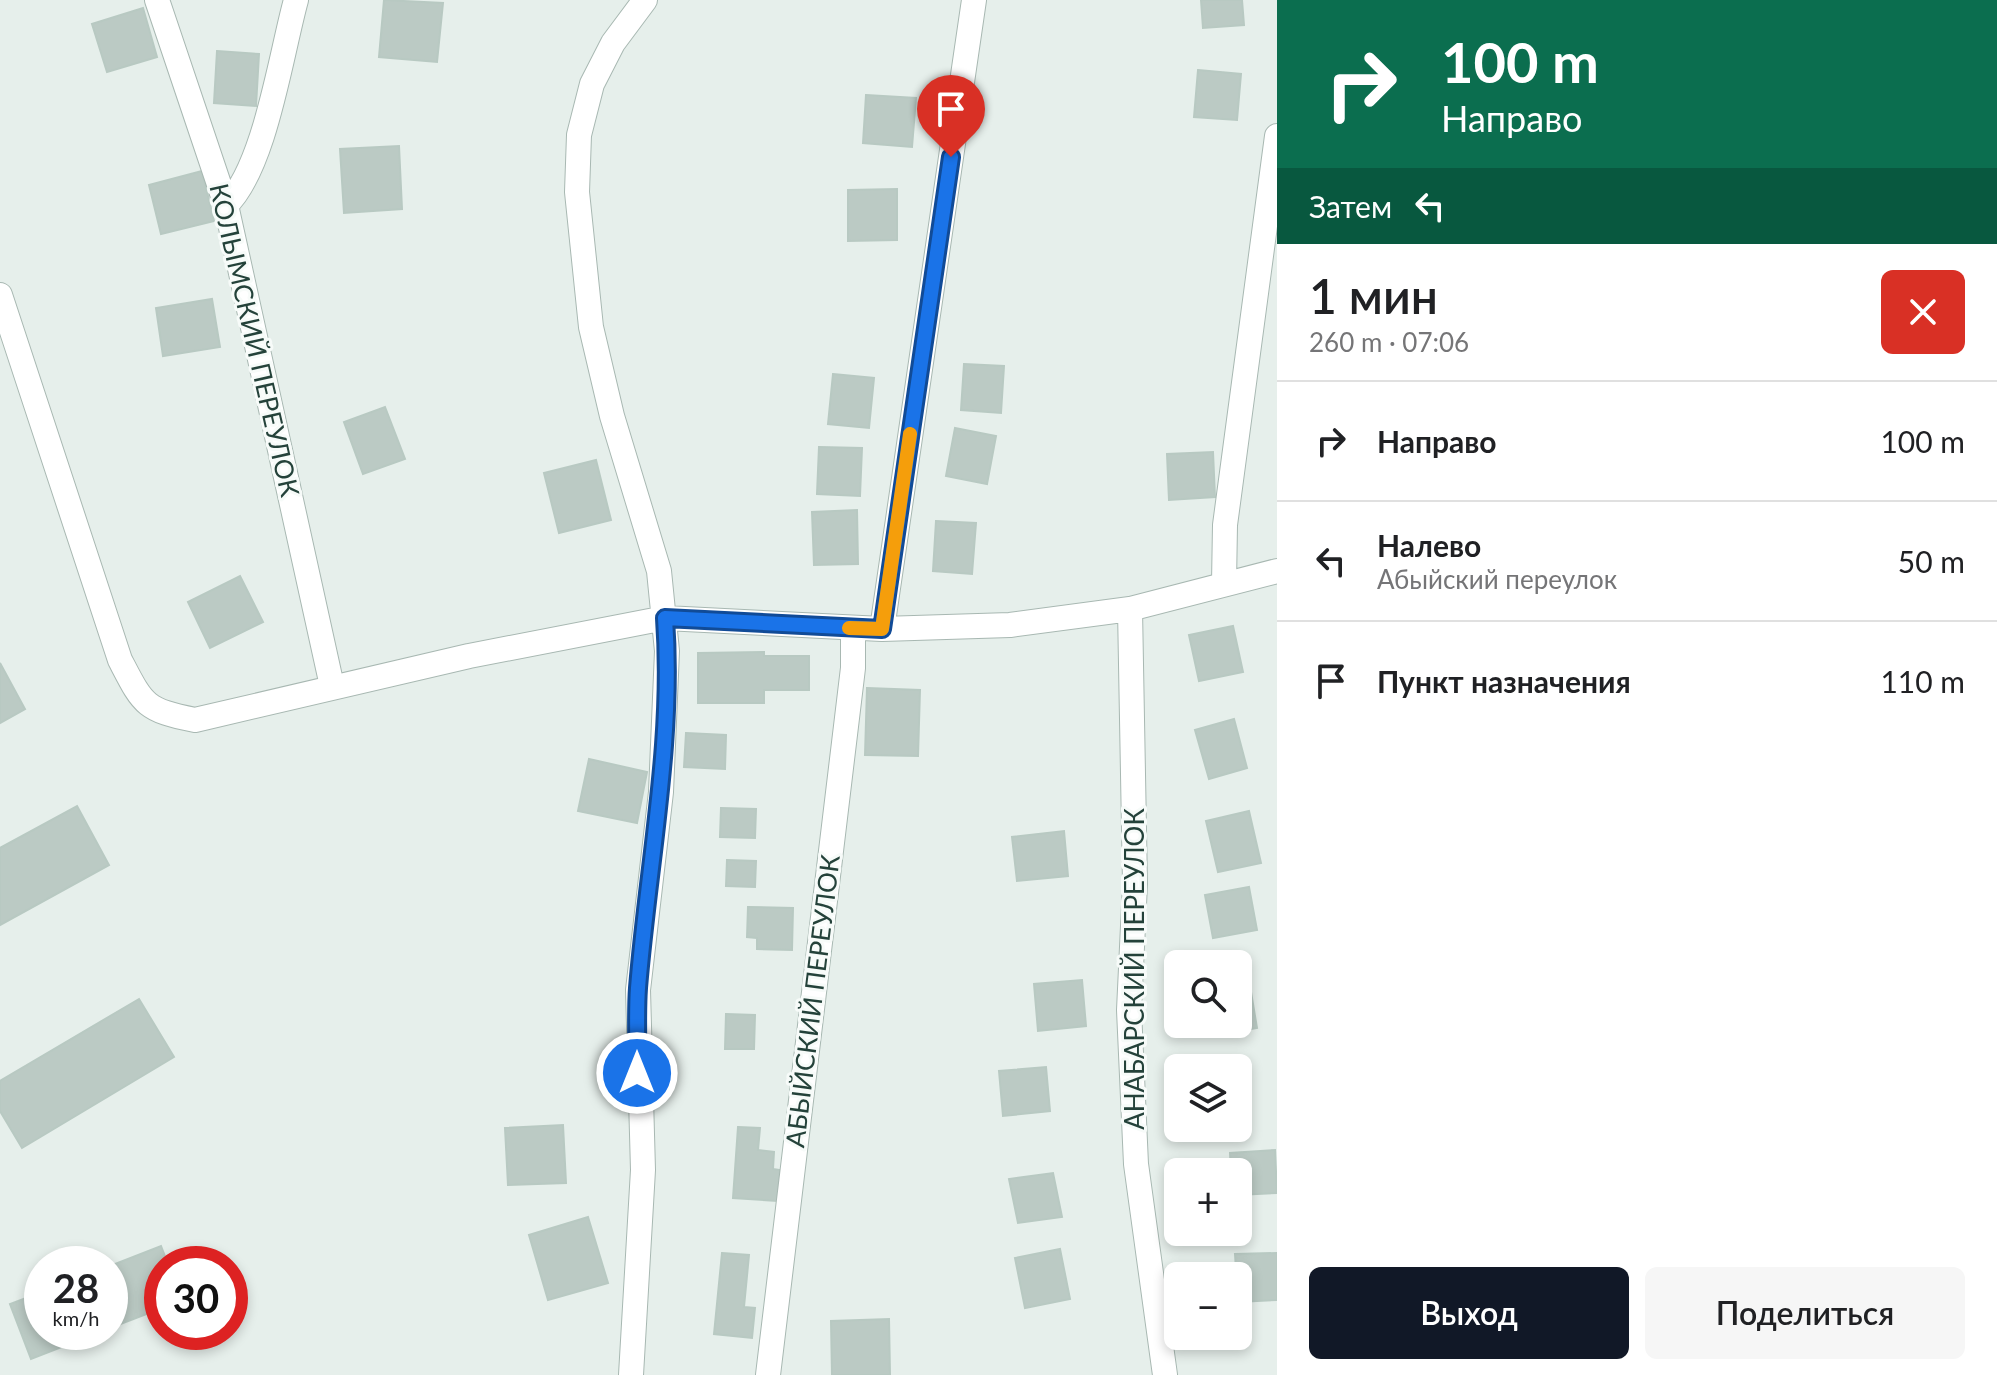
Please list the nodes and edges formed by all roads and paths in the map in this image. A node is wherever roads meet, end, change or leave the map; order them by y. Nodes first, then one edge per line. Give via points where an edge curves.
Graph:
1 (157, 0) edge
2 (296, 0) edge
3 (645, 0) edge
4 (974, 0) edge
5 (1277, 136) edge
6 (226, 205) junction
7 (0, 295) edge
8 (1277, 571) edge
9 (1224, 583) junction
10 (1130, 609) junction
11 (665, 618) junction
12 (853, 628) junction
13 (882, 629) junction
14 (332, 686) junction
15 (631, 1375) edge
16 (768, 1375) edge
17 (1165, 1375) edge

1 - 6 street, КОЛЫМСКИЙ ПЕРЕУЛОК
2 - 6 street via 251,165 238,194
3 - 11 street via 613,43 592,84 579,135 577,192 591,327 659,571
4 - 13 street
5 - 9 street via 1225,525
6 - 14 street, КОЛЫМСКИЙ ПЕРЕУЛОК
7 - 14 street via 120,660 141,700 164,714 195,720
8 - 9 street
9 - 10 street
10 - 13 street via 1010,625
10 - 17 street, АНАБАРСКИЙ ПЕРЕУЛОК via 1135,884 1129,1010 1136,1164
11 - 12 street
11 - 14 street
11 - 15 street via 661,792 638,990 643,1170
12 - 13 street
12 - 16 street, АБЫЙСКИЙ ПЕРЕУЛОК via 853,668

